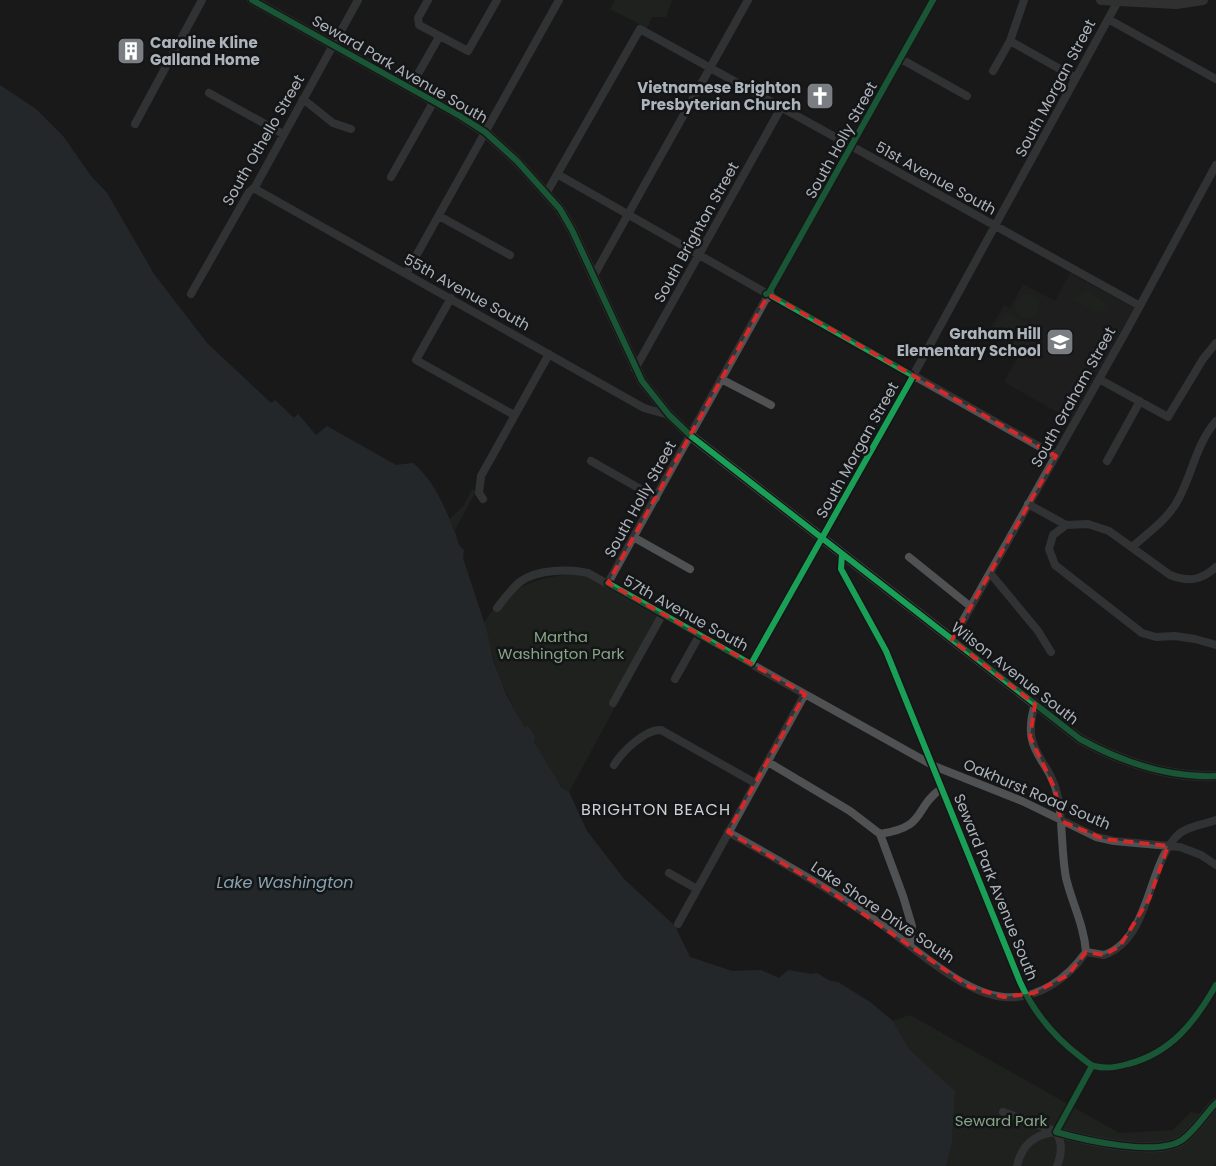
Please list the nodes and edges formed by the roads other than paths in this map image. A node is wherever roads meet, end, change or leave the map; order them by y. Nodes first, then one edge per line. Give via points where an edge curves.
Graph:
1 (202, 0) edge
2 (252, 0) edge
3 (358, 0) edge
4 (428, 0) edge
5 (498, 0) edge
6 (559, 0) edge
7 (748, 0) edge
8 (933, 0) edge
9 (1024, 0) edge
10 (1101, 0) edge
11 (1203, 0) edge
12 (1118, 1) edge
13 (1108, 19) junction
14 (439, 37) junction
15 (1010, 41) junction
16 (334, 45) junction
17 (901, 59) junction
18 (710, 68) junction
19 (993, 71) dead end
20 (1076, 78) junction
21 (1216, 78) edge
22 (410, 88) junction
23 (209, 93) dead end
24 (968, 96) dead end
25 (303, 99) junction
26 (434, 101) junction
27 (781, 108) junction
28 (135, 124) dead end
29 (351, 130) dead end
30 (485, 132) junction
31 (283, 134) junction
32 (852, 147) junction
33 (1216, 165) edge
34 (556, 174) junction
35 (391, 177) dead end
36 (255, 187) junction
37 (547, 192) junction
38 (627, 215) junction
39 (439, 216) junction
40 (995, 226) junction
41 (510, 255) dead end
42 (699, 256) junction
43 (406, 274) junction
44 (593, 277) junction
45 (191, 294) dead end
46 (769, 294) junction
47 (451, 298) junction
48 (1140, 306) junction
49 (1215, 348) edge
50 (549, 354) junction
51 (635, 369) junction
52 (913, 375) junction
53 (721, 379) junction
54 (1099, 379) junction
55 (1140, 401) junction
56 (772, 405) dead end
57 (514, 415) junction
58 (669, 415) junction
59 (1216, 421) edge
60 (691, 436) junction
61 (1056, 456) junction
62 (591, 461) dead end
63 (1107, 462) dead end
64 (656, 498) junction
65 (483, 499) dead end
66 (1028, 504) junction
67 (1066, 525) junction
68 (634, 538) junction
69 (822, 538) junction
70 (1132, 547) junction
71 (842, 554) junction
72 (909, 557) dead end
73 (1216, 567) edge
74 (690, 569) dead end
75 (990, 573) junction
76 (608, 583) junction
77 (972, 607) junction
78 (497, 608) dead end
79 (662, 615) junction
80 (699, 636) junction
81 (952, 640) junction
82 (1216, 645) edge
83 (1051, 652) dead end
84 (752, 664) junction
85 (676, 679) dead end
86 (806, 694) junction
87 (613, 703) dead end
88 (1035, 704) junction
89 (768, 762) junction
90 (614, 765) dead end
91 (934, 766) junction
92 (1216, 776) edge
93 (755, 783) junction
94 (942, 788) junction
95 (1061, 820) junction
96 (1216, 820) edge
97 (728, 832) junction
98 (880, 834) junction
99 (1168, 846) junction
100 (1216, 865) edge
101 (669, 873) dead end
102 (697, 889) junction
103 (678, 924) dead end
104 (910, 944) junction
105 (1086, 952) junction
106 (1216, 985) edge
107 (1027, 996) junction
108 (1092, 1066) junction
109 (1216, 1103) edge
110 (1003, 1112) dead end
111 (1056, 1132) junction
112 (1017, 1166) edge
113 (1057, 1166) edge

1 - 28 street
2 - 16 main road, Seward Park Avenue South
3 - 16 street, South Othello Street
4 - 14 street via 418,23
5 - 14 street via 468,51
6 - 30 street
7 - 18 street
8 - 17 street, South Holly Street
9 - 15 street
10 - 12 main road
11 - 12 main road via 1176,4
12 - 13 street, South Morgan Street
13 - 20 street, South Morgan Street
13 - 21 street
14 - 22 street
15 - 19 street
15 - 20 street
16 - 22 main road, Seward Park Avenue South
16 - 25 street, South Othello Street
17 - 24 street
17 - 32 street, South Holly Street
18 - 27 street, 51st Avenue South
18 - 34 street, 51st Avenue South via 640,29
18 - 38 street
20 - 40 street, South Morgan Street
22 - 26 main road, Seward Park Avenue South
23 - 31 street
25 - 29 street via 333,122
25 - 31 street, South Othello Street
26 - 30 main road, Seward Park Avenue South
26 - 35 street
27 - 32 street, 51st Avenue South
27 - 42 street, South Brighton Street
30 - 37 main road, Seward Park Avenue South
30 - 39 street
31 - 36 street, South Othello Street
32 - 40 street, 51st Avenue South
32 - 46 street, South Holly Street
33 - 48 street, South Graham Street
34 - 37 street
34 - 38 street
36 - 43 street, 55th Avenue South
36 - 45 street, South Othello Street via 249,192
37 - 44 main road, Seward Park Avenue South via 572,230
38 - 42 street
38 - 44 street
39 - 41 street
39 - 43 street
40 - 48 street, 51st Avenue South
40 - 52 street, South Morgan Street
42 - 46 street
42 - 51 street, South Brighton Street
43 - 47 street, 55th Avenue South
44 - 51 main road, Seward Park Avenue South
46 - 52 street
46 - 53 street, South Holly Street
47 - 50 street, 55th Avenue South
47 - 57 street via 416,360
48 - 54 street, South Graham Street
49 - 55 street via 1203,359 1168,417
50 - 57 street
50 - 58 street, 55th Avenue South via 644,408
51 - 58 main road, Seward Park Avenue South
52 - 61 street
52 - 69 street, South Morgan Street
53 - 56 street
53 - 60 street, South Holly Street
54 - 55 street
54 - 61 street, South Graham Street
55 - 63 street
57 - 65 street via 481,476 479,493
58 - 60 main road, Seward Park Avenue South
59 - 70 street via 1194,458 1177,502
60 - 64 street, South Holly Street
60 - 69 main road, Seward Park Avenue South
61 - 66 street, South Graham Street
62 - 64 street
64 - 68 street, South Holly Street
66 - 67 street
66 - 75 street, South Graham Street
67 - 70 street via 1077,523 1100,527
67 - 82 street via 1053,534 1049,549 1061,572 1142,633 1195,639
68 - 74 street
68 - 76 street, South Holly Street
69 - 71 main road, Wilson Avenue South
69 - 84 street, South Morgan Street
70 - 73 street via 1178,578 1198,579
71 - 81 main road, Wilson Avenue South
71 - 91 street, Seward Park Avenue South via 841,569 886,651
72 - 77 street
75 - 77 street, South Graham Street
75 - 83 street via 1038,631
76 - 78 street, 57th Avenue South via 580,572 545,573 521,581
76 - 79 street, 57th Avenue South
77 - 81 street, South Graham Street
79 - 80 street, 57th Avenue South
79 - 87 street
80 - 84 street, 57th Avenue South
80 - 85 street
81 - 88 main road, Wilson Avenue South
84 - 86 street, 57th Avenue South
86 - 89 street
86 - 91 street, 57th Avenue South
88 - 92 main road, Wilson Avenue South via 1071,733 1115,757 1173,773
88 - 95 street via 1030,737 1055,789
89 - 93 street
89 - 98 street via 850,811
90 - 93 street via 618,758 657,730 666,732
91 - 94 street, Seward Park Avenue South
91 - 95 street, Oakhurst Road South
93 - 97 street
94 - 98 street via 912,824
94 - 107 street, Seward Park Avenue South
95 - 99 street, Oakhurst Road South via 1104,839
95 - 105 street via 1067,878 1083,928
96 - 99 street via 1186,829
97 - 102 street
97 - 104 street, Lake Shore Drive South via 809,877
98 - 104 street via 910,918
99 - 100 street, Oakhurst Road South via 1190,850
99 - 105 street via 1149,899 1128,936 1120,946 1104,955
101 - 102 street
102 - 103 street
104 - 107 street, Lake Shore Drive South via 970,987 999,996
105 - 107 street via 1064,977
106 - 108 street via 1193,1023 1165,1048 1123,1066
107 - 108 street, Seward Park Avenue South via 1054,1034
108 - 111 street
109 - 111 main road via 1183,1140 1164,1146 1131,1146
110 - 111 street
111 - 112 street via 1043,1133 1029,1141
111 - 113 street via 1061,1140

